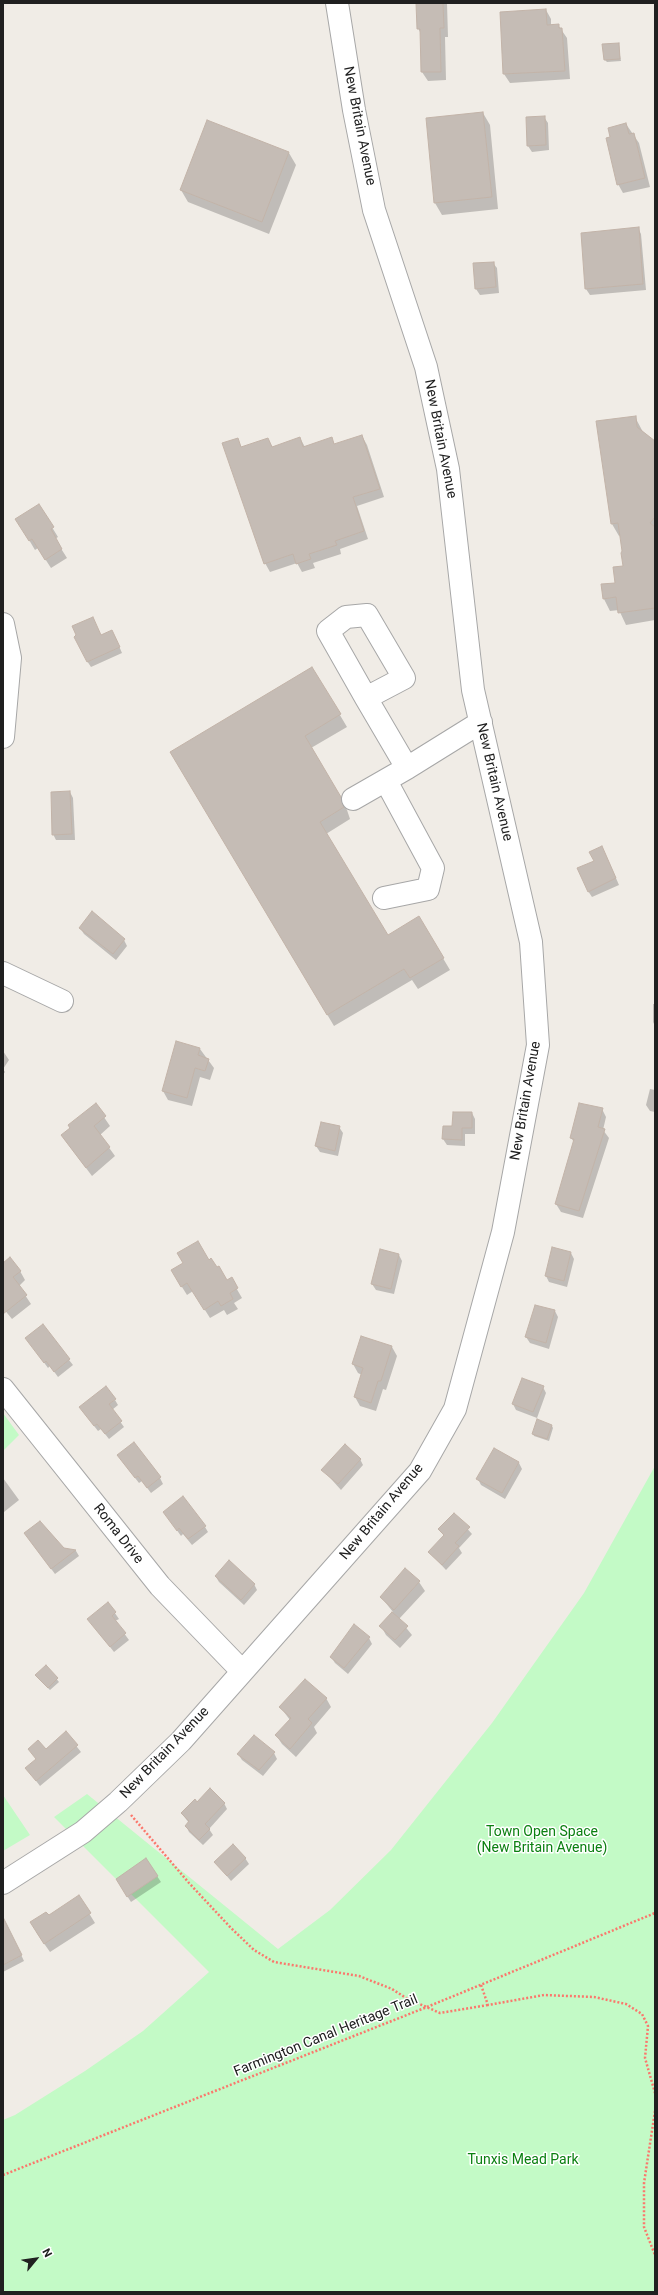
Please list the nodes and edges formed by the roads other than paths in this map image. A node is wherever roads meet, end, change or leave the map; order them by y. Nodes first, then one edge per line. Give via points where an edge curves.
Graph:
1 (337, 3) edge
2 (3, 624) edge
3 (366, 698) dead end
4 (481, 722) junction
5 (3, 737) edge
6 (407, 768) junction
7 (386, 781) junction
8 (353, 800) dead end
9 (384, 898) dead end
10 (3, 972) edge
11 (62, 1001) dead end
12 (3, 1389) edge
13 (242, 1671) junction
14 (3, 1883) edge

1 - 4 street, New Britain Avenue via 354,110 374,210 426,367 448,469 473,690
2 - 5 street via 10,658
3 - 6 street
4 - 6 street
4 - 13 street, New Britain Avenue via 531,942 538,1045 503,1232 455,1409 420,1471
6 - 7 street
7 - 8 street
7 - 9 street via 433,868 428,889
10 - 11 street
12 - 13 street, Roma Drive via 160,1586
13 - 14 street, New Britain Avenue via 181,1741 118,1802 82,1832

